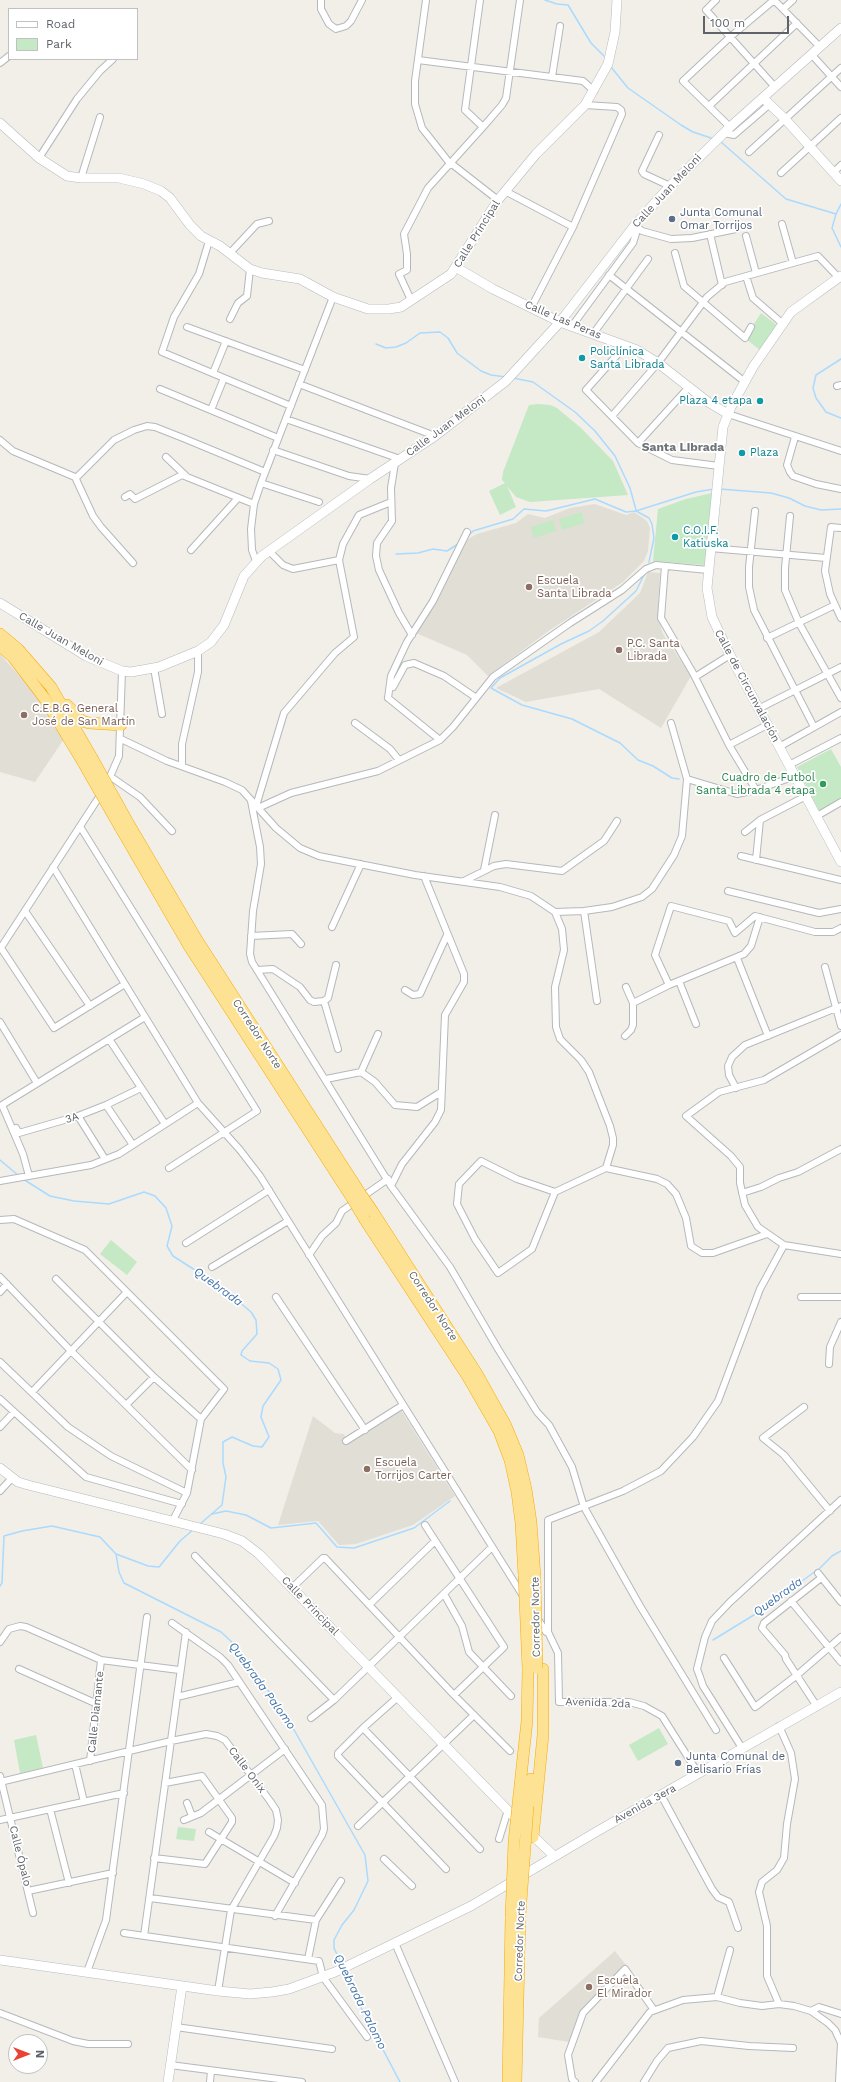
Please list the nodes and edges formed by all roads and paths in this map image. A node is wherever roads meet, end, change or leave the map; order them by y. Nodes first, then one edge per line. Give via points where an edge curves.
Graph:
1 (321, 0) edge
2 (362, 0) edge
3 (426, 0) edge
4 (480, 0) edge
5 (520, 0) edge
6 (716, 0) edge
7 (774, 0) edge
8 (793, 0) edge
9 (615, 1) edge
10 (783, 9) junction
11 (797, 23) junction
12 (560, 26) dead end
13 (841, 28) edge
14 (729, 38) junction
15 (820, 47) junction
16 (812, 55) junction
17 (8, 57) edge
18 (112, 60) edge
19 (418, 60) junction
20 (0, 64) edge
21 (753, 64) junction
22 (470, 66) junction
23 (841, 68) edge
24 (510, 71) junction
25 (831, 76) junction
26 (552, 77) junction
27 (775, 87) junction
28 (841, 87) edge
29 (594, 91) junction
30 (766, 101) junction
31 (585, 106) junction
32 (709, 106) junction
33 (100, 117) dead end
34 (841, 118) edge
35 (785, 119) junction
36 (0, 123) edge
37 (484, 127) junction
38 (724, 132) junction
39 (659, 136) dead end
40 (810, 146) junction
41 (749, 152) dead end
42 (39, 158) junction
43 (452, 164) junction
44 (841, 166) edge
45 (781, 172) dead end
46 (833, 172) junction
47 (81, 178) junction
48 (841, 181) edge
49 (670, 186) junction
50 (505, 191) junction
51 (498, 200) junction
52 (269, 221) dead end
53 (782, 224) dead end
54 (636, 226) junction
55 (573, 227) junction
56 (736, 229) dead end
57 (710, 234) junction
58 (746, 236) dead end
59 (209, 241) junction
60 (230, 253) junction
61 (675, 253) dead end
62 (648, 259) dead end
63 (793, 263) junction
64 (457, 268) junction
65 (250, 269) junction
66 (756, 273) junction
67 (609, 275) junction
68 (746, 276) junction
69 (840, 277) edge
70 (722, 284) junction
71 (627, 288) junction
72 (333, 297) junction
73 (411, 300) junction
74 (703, 303) junction
75 (531, 308) junction
76 (230, 319) dead end
77 (560, 322) junction
78 (782, 324) junction
79 (572, 326) junction
80 (188, 327) dead end
81 (751, 328) dead end
82 (681, 332) junction
83 (593, 334) junction
84 (226, 341) junction
85 (624, 346) junction
86 (658, 363) junction
87 (305, 370) junction
88 (213, 373) junction
89 (224, 378) junction
90 (745, 382) junction
91 (299, 384) junction
92 (688, 388) junction
93 (160, 389) dead end
94 (291, 406) junction
95 (211, 410) junction
96 (728, 414) junction
97 (612, 416) junction
98 (286, 419) junction
99 (435, 436) junction
100 (795, 437) junction
101 (278, 438) junction
102 (0, 440) edge
103 (638, 443) junction
104 (274, 450) junction
105 (841, 451) edge
106 (166, 457) dead end
107 (398, 461) junction
108 (719, 466) junction
109 (265, 472) junction
110 (187, 477) junction
111 (76, 478) junction
112 (370, 479) junction
113 (261, 483) junction
114 (841, 489) edge
115 (125, 497) dead end
116 (238, 498) junction
117 (319, 502) dead end
118 (391, 502) junction
119 (254, 504) junction
120 (755, 511) dead end
121 (790, 516) dead end
122 (841, 528) edge
123 (466, 534) dead end
124 (710, 548) junction
125 (192, 550) dead end
126 (269, 550) junction
127 (750, 552) junction
128 (786, 555) junction
129 (826, 558) junction
130 (339, 560) junction
131 (256, 561) junction
132 (134, 563) dead end
133 (666, 566) junction
134 (708, 570) junction
135 (0, 603) edge
136 (835, 605) junction
137 (840, 615) edge
138 (799, 622) junction
139 (0, 634) edge
140 (412, 635) junction
141 (767, 638) junction
142 (0, 646) edge
143 (198, 651) junction
144 (730, 656) junction
145 (841, 666) edge
146 (154, 668) junction
147 (122, 671) junction
148 (827, 674) junction
149 (696, 677) junction
150 (51, 687) junction
151 (795, 690) junction
152 (475, 697) junction
153 (388, 698) junction
154 (841, 698) edge
155 (758, 709) junction
156 (841, 712) edge
157 (162, 714) dead end
158 (355, 723) dead end
159 (671, 723) dead end
160 (121, 725) junction
161 (767, 725) junction
162 (814, 727) junction
163 (841, 738) edge
164 (121, 739) junction
165 (440, 740) junction
166 (729, 745) junction
167 (779, 747) junction
168 (399, 760) junction
169 (88, 761) junction
170 (789, 765) junction
171 (182, 766) junction
172 (795, 776) junction
173 (111, 777) junction
174 (687, 779) junction
175 (756, 790) junction
176 (806, 796) junction
177 (251, 801) junction
178 (841, 802) edge
179 (257, 807) junction
180 (495, 816) dead end
181 (817, 816) junction
182 (760, 820) junction
183 (617, 821) dead end
184 (81, 828) junction
185 (172, 832) dead end
186 (745, 832) dead end
187 (741, 856) dead end
188 (756, 860) junction
189 (841, 862) edge
190 (361, 864) junction
191 (53, 867) junction
192 (484, 870) junction
193 (424, 876) junction
194 (841, 880) edge
195 (464, 882) junction
196 (728, 890) dead end
197 (841, 909) edge
198 (25, 911) junction
199 (584, 911) junction
200 (554, 912) junction
201 (760, 917) junction
202 (332, 928) dead end
203 (841, 928) edge
204 (447, 935) junction
205 (251, 936) junction
206 (301, 944) dead end
207 (0, 949) edge
208 (737, 958) junction
209 (336, 965) dead end
210 (825, 967) dead end
211 (257, 970) junction
212 (679, 981) junction
213 (125, 984) junction
214 (668, 985) junction
215 (626, 987) dead end
216 (405, 990) dead end
217 (324, 1001) junction
218 (597, 1002) dead end
219 (633, 1004) junction
220 (90, 1006) junction
221 (838, 1007) edge
222 (145, 1017) junction
223 (0, 1022) edge
224 (696, 1024) dead end
225 (841, 1026) edge
226 (378, 1034) dead end
227 (841, 1035) edge
228 (625, 1036) dead end
229 (768, 1036) junction
230 (109, 1039) junction
231 (338, 1049) dead end
232 (361, 1072) junction
233 (326, 1079) junction
234 (37, 1083) junction
235 (141, 1088) junction
236 (736, 1088) junction
237 (442, 1092) junction
238 (198, 1103) junction
239 (106, 1105) junction
240 (78, 1116) junction
241 (8, 1118) junction
242 (165, 1124) junction
243 (224, 1132) junction
244 (133, 1145) junction
245 (841, 1149) edge
246 (105, 1159) junction
247 (169, 1168) dead end
248 (606, 1168) junction
249 (28, 1177) junction
250 (388, 1179) junction
251 (0, 1182) edge
252 (391, 1186) junction
253 (269, 1190) junction
254 (555, 1192) junction
255 (742, 1193) junction
256 (369, 1216) junction
257 (0, 1220) edge
258 (288, 1221) junction
259 (766, 1234) junction
260 (186, 1243) dead end
261 (784, 1244) junction
262 (841, 1254) edge
263 (309, 1255) junction
264 (212, 1267) dead end
265 (0, 1277) edge
266 (56, 1279) dead end
267 (7, 1284) junction
268 (0, 1292) edge
269 (126, 1293) junction
270 (276, 1297) dead end
271 (801, 1297) dead end
272 (841, 1297) edge
273 (841, 1322) edge
274 (98, 1323) junction
275 (71, 1351) junction
276 (0, 1362) edge
277 (829, 1364) dead end
278 (154, 1377) junction
279 (32, 1392) junction
280 (0, 1399) edge
281 (127, 1404) junction
282 (403, 1405) junction
283 (804, 1406) dead end
284 (14, 1412) junction
285 (201, 1419) junction
286 (0, 1427) edge
287 (365, 1430) junction
288 (346, 1441) dead end
289 (0, 1468) edge
290 (192, 1470) junction
291 (12, 1478) junction
292 (0, 1491) edge
293 (187, 1493) junction
294 (841, 1500) edge
295 (182, 1504) junction
296 (584, 1507) junction
297 (830, 1512) junction
298 (172, 1522) junction
299 (425, 1526) dead end
300 (435, 1541) junction
301 (492, 1547) junction
302 (195, 1556) dead end
303 (533, 1577) junction
304 (460, 1578) junction
305 (292, 1588) junction
306 (444, 1594) junction
307 (792, 1601) junction
308 (841, 1602) edge
309 (369, 1605) junction
310 (148, 1617) dead end
311 (172, 1623) dead end
312 (186, 1632) junction
313 (548, 1632) junction
314 (399, 1637) junction
315 (841, 1638) edge
316 (0, 1642) edge
317 (829, 1647) junction
318 (724, 1658) dead end
319 (101, 1660) junction
320 (841, 1662) edge
321 (141, 1666) junction
322 (369, 1666) junction
323 (483, 1667) junction
324 (19, 1669) dead end
325 (536, 1669) junction
326 (180, 1670) junction
327 (796, 1676) junction
328 (239, 1682) junction
329 (841, 1692) edge
330 (454, 1696) junction
331 (511, 1696) dead end
332 (176, 1697) junction
333 (398, 1697) junction
334 (334, 1700) junction
335 (96, 1704) junction
336 (816, 1705) junction
337 (474, 1715) junction
338 (311, 1718) dead end
339 (779, 1726) junction
340 (363, 1728) junction
341 (716, 1730) dead end
342 (171, 1741) junction
343 (444, 1745) junction
344 (742, 1748) junction
345 (285, 1749) junction
346 (130, 1751) junction
347 (510, 1751) dead end
348 (90, 1761) junction
349 (76, 1764) junction
350 (698, 1773) junction
351 (251, 1774) junction
352 (409, 1777) junction
353 (1, 1780) edge
354 (165, 1783) junction
355 (124, 1793) junction
356 (661, 1795) junction
357 (218, 1799) junction
358 (84, 1802) junction
359 (187, 1803) dead end
360 (382, 1804) junction
361 (50, 1809) junction
362 (508, 1810) junction
363 (192, 1816) junction
364 (10, 1818) junction
365 (0, 1820) edge
366 (184, 1820) dead end
367 (358, 1826) dead end
368 (209, 1832) dead end
369 (533, 1837) junction
370 (499, 1839) dead end
371 (222, 1840) junction
372 (480, 1849) dead end
373 (554, 1856) junction
374 (154, 1858) junction
375 (384, 1859) dead end
376 (259, 1862) junction
377 (446, 1869) dead end
378 (113, 1873) junction
379 (341, 1881) dead end
380 (69, 1882) junction
381 (295, 1883) junction
382 (412, 1886) dead end
383 (28, 1891) junction
384 (150, 1898) junction
385 (231, 1910) junction
386 (33, 1913) dead end
387 (275, 1916) junction
388 (516, 1916) junction
389 (316, 1920) junction
390 (738, 1928) dead end
391 (124, 1934) dead end
392 (144, 1936) junction
393 (395, 1943) junction
394 (224, 1948) junction
395 (730, 1950) dead end
396 (308, 1959) junction
397 (0, 1960) edge
398 (87, 1972) junction
399 (323, 1977) junction
400 (182, 1986) junction
401 (218, 1991) junction
402 (717, 1997) junction
403 (779, 2004) junction
404 (654, 2010) junction
405 (810, 2011) junction
406 (0, 2013) edge
407 (841, 2014) edge
408 (176, 2027) junction
409 (367, 2037) dead end
410 (128, 2044) dead end
411 (793, 2048) dead end
412 (332, 2049) dead end
413 (170, 2065) junction
414 (211, 2071) junction
415 (168, 2082) edge
416 (210, 2082) edge
417 (302, 2082) edge
418 (455, 2082) edge
419 (508, 2082) edge
420 (516, 2082) edge
421 (574, 2082) edge
422 (596, 2082) edge
423 (644, 2082) edge
424 (839, 2082) edge

1 - 2 street via 321,10 329,24 336,29 346,26 351,21
3 - 19 street
4 - 22 street
5 - 24 street
6 - 14 street via 706,10
7 - 10 street
7 - 14 street
8 - 10 street
9 - 29 street, Calle Principal via 615,32 608,64
10 - 11 street
11 - 15 street
11 - 21 street
12 - 26 street
13 - 15 street, Calle Juan Meloni
14 - 21 street
14 - 32 street via 683,81
15 - 16 street, Calle Juan Meloni
16 - 25 street
16 - 27 street, Calle Juan Meloni
17 - 20 street
18 - 42 street via 77,98
19 - 22 street
19 - 43 street via 415,104 422,128
21 - 27 street
21 - 32 street
22 - 24 street
22 - 37 street via 465,110
23 - 25 street
24 - 26 street
24 - 37 street via 506,98
25 - 28 street
25 - 35 street
26 - 29 street via 583,81
27 - 30 street, Calle Juan Meloni
29 - 31 street, Calle Principal
30 - 35 street
30 - 38 street, Calle Juan Meloni
31 - 50 street, Calle Principal via 536,154
31 - 55 street via 617,107 622,114
32 - 38 street
33 - 47 street
34 - 40 street
35 - 40 street
35 - 41 street
36 - 42 street, Calle Principal
37 - 43 street
38 - 49 street, Calle Juan Meloni
39 - 49 street via 642,171
40 - 45 street
40 - 46 street
42 - 47 street, Calle Principal via 67,176
43 - 51 street
43 - 73 street via 428,188 404,234 407,270 399,274
44 - 46 street
46 - 48 street
47 - 59 street, Calle Principal via 120,178 161,191 170,198 190,225
49 - 54 street, Calle Juan Meloni
50 - 51 street, Calle Principal
50 - 55 street
51 - 64 street, Calle Principal
52 - 60 street via 257,224
53 - 63 street
54 - 57 street via 656,236 671,239
54 - 67 street via 633,243
54 - 77 street, Calle Juan Meloni
55 - 75 street
56 - 57 street
57 - 70 street
58 - 66 street
59 - 60 street, Calle Principal
59 - 88 street via 199,274 174,317 162,352
60 - 65 street, Calle Principal
61 - 74 street via 684,286
62 - 71 street
63 - 66 street
63 - 69 street via 818,256
64 - 73 street, Calle Principal
64 - 75 street, Calle Las Peras
65 - 72 street, Calle Principal via 300,279
65 - 76 street via 247,296 238,303
66 - 68 street
67 - 71 street
67 - 79 street
68 - 70 street
68 - 78 street via 753,298
69 - 78 street, Calle de Circunvalación via 791,312
70 - 74 street
71 - 82 street
71 - 83 street
72 - 73 street, Calle Principal via 375,310 400,306
72 - 87 street
74 - 81 street via 745,338
74 - 82 street
75 - 77 street, Calle Las Peras
77 - 79 street, Calle Las Peras
77 - 99 street, Calle Juan Meloni via 507,380
78 - 90 street, Calle de Circunvalación
79 - 83 street, Calle Las Peras
80 - 84 street
82 - 86 street
82 - 90 street
83 - 85 street, Calle Las Peras
84 - 87 street
84 - 88 street
85 - 86 street, Calle Las Peras
85 - 97 street via 586,390
86 - 92 street, Calle Las Peras
86 - 97 street
87 - 91 street
88 - 89 street
89 - 94 street
89 - 95 street
90 - 96 street, Calle de Circunvalación
91 - 94 street
91 - 99 street
92 - 96 street, Calle Las Peras
92 - 103 street
93 - 95 street
94 - 98 street
95 - 101 street
96 - 100 street, Calle Las Peras
96 - 108 street, Calle de Circunvalación via 723,426
97 - 103 street
98 - 101 street
98 - 107 street
99 - 107 street, Calle Juan Meloni
100 - 105 street, Calle Las Peras
100 - 114 street via 787,465 793,476
101 - 104 street
102 - 111 street via 13,451
103 - 108 street via 672,460
104 - 109 street
104 - 112 street via 349,476
106 - 110 street
107 - 112 street, Calle Juan Meloni
107 - 118 street via 391,488
108 - 124 street, Calle de Circunvalación
109 - 111 street via 147,426 114,440
109 - 113 street
110 - 115 street via 175,477 135,499 130,494
110 - 116 street
111 - 132 street via 97,522
112 - 126 street, Calle Juan Meloni
113 - 117 street
113 - 119 street
116 - 119 street
116 - 125 street
118 - 130 street via 359,515 343,544
118 - 140 street via 392,522 377,543 376,556 379,570
119 - 131 street via 251,529 252,550
120 - 127 street
121 - 128 street
122 - 129 street via 831,527
123 - 140 street via 433,601
124 - 127 street
124 - 134 street, Calle de Circunvalación
126 - 130 street via 283,565 293,569
126 - 131 street, Calle Juan Meloni
127 - 128 street
127 - 141 street via 749,587 754,610
128 - 129 street
128 - 138 street via 785,590
129 - 136 street via 826,583
130 - 179 street via 354,637 335,653 284,712
131 - 143 street, Calle Juan Meloni via 244,576 224,625 211,642
133 - 134 street
133 - 149 street via 661,618
133 - 152 street via 656,565 646,569 622,590 493,677
134 - 144 street, Calle de Circunvalación via 707,588 712,618
135 - 147 street, Calle Juan Meloni via 86,656
136 - 137 street
136 - 138 street
138 - 141 street
138 - 148 street
139 - 150 highway, Corredor Norte
140 - 153 street via 391,676
141 - 151 street
142 - 169 highway, Corredor Norte via 13,657
143 - 146 street, Calle Juan Meloni
143 - 171 street via 198,672 182,744
144 - 149 street
144 - 155 street, Calle de Circunvalación
145 - 148 street
146 - 147 street, Calle Juan Meloni
146 - 157 street
147 - 160 street
148 - 151 street
148 - 154 street
149 - 166 street
150 - 160 highway via 82,721
150 - 169 highway, Corredor Norte
151 - 155 street
151 - 162 street
152 - 153 street via 444,676 414,663 405,665 400,671
152 - 165 street via 453,728
153 - 165 street
155 - 161 street, Calle de Circunvalación
156 - 162 street
158 - 168 street via 390,749
159 - 174 street
160 - 164 street
161 - 166 street
161 - 167 street, Calle de Circunvalación
162 - 167 street
163 - 170 street
164 - 171 street
164 - 173 street via 119,756
165 - 168 street
166 - 175 street
167 - 170 street, Calle de Circunvalación
168 - 179 street via 378,771 291,793
169 - 256 highway, Corredor Norte, bridge via 124,824
170 - 172 street, Calle de Circunvalación
171 - 177 street via 242,790
172 - 175 street
172 - 176 street, Calle de Circunvalación
173 - 184 street
173 - 185 street via 140,797
174 - 175 street via 731,794
174 - 199 street via 679,845 652,889 628,903
176 - 181 street, Calle de Circunvalación
176 - 182 street
177 - 179 street
177 - 205 street via 261,864
178 - 181 street
179 - 190 street via 276,828 300,848 319,856
180 - 192 street
181 - 189 street, Calle de Circunvalación
182 - 186 street
182 - 188 street
183 - 192 street via 604,841 562,871 506,864
184 - 191 street
184 - 243 street via 257,1112
187 - 188 street
188 - 194 street
190 - 193 street
190 - 202 street
191 - 198 street
191 - 213 street
192 - 195 street
193 - 195 street
193 - 204 street
195 - 200 street via 500,887 531,896
196 - 197 street via 820,912
198 - 207 street
198 - 220 street
199 - 200 street
199 - 218 street
200 - 248 street via 562,929 564,950 554,987 556,1027 560,1039 589,1072 610,1126 613,1145
201 - 203 street via 815,932 833,932
201 - 208 street via 748,951
201 - 214 street via 754,916 735,933 729,921 671,906 654,955
204 - 216 street via 420,994 417,996
204 - 237 street via 464,974 464,982 444,1015
205 - 206 street via 292,934
205 - 211 street via 250,954
207 - 220 street via 54,1028
208 - 212 street
208 - 229 street
209 - 217 street via 328,998
210 - 221 street
211 - 217 street via 274,969 300,987 312,1002
211 - 233 street
212 - 214 street
212 - 224 street
213 - 220 street
213 - 222 street
214 - 219 street
215 - 219 street
217 - 231 street
219 - 228 street via 632,1028
221 - 225 street
221 - 229 street
222 - 230 street
222 - 238 street
223 - 234 street
226 - 232 street
227 - 236 street via 764,1080
229 - 236 street via 745,1045 732,1057 728,1066 729,1075
230 - 234 street
230 - 235 street
232 - 233 street
232 - 237 street via 375,1082 395,1105 417,1107
233 - 250 street
234 - 241 street via 2,1105
235 - 239 street, 3A
235 - 242 street
236 - 255 street via 719,1092 686,1116 740,1167
237 - 252 street via 440,1110 435,1122 402,1164
238 - 242 street
238 - 243 street
239 - 240 street, 3A
239 - 244 street
240 - 241 street, 3A via 19,1134
240 - 246 street
241 - 249 street via 23,1154
242 - 244 street
243 - 247 street
243 - 253 street
244 - 246 street
245 - 255 street via 798,1172
246 - 249 street via 91,1165
248 - 254 street
248 - 259 street via 641,1174 667,1184 682,1206 691,1246 702,1253 713,1253
249 - 251 street
250 - 252 street
250 - 263 street via 342,1211 336,1223 322,1236
252 - 296 street via 450,1267 537,1412 549,1425 572,1467
253 - 258 street
253 - 260 street
254 - 254 street via 517,1179 481,1161 459,1184 458,1204 475,1239 498,1273 532,1249
255 - 259 street via 751,1216
256 - 303 highway, Corredor Norte via 499,1431 510,1460
256 - 303 highway, Corredor Norte via 477,1374 506,1426 518,1455 526,1489 534,1551
257 - 269 street via 14,1219 85,1250
258 - 263 street
258 - 264 street
259 - 261 street
261 - 262 street
261 - 296 street via 760,1289 718,1401 693,1437 661,1471
263 - 282 street
265 - 267 street
266 - 274 street
267 - 268 street
267 - 275 street
269 - 274 street
269 - 285 street via 224,1389
270 - 287 street
271 - 272 street
273 - 277 street via 830,1347
274 - 275 street
274 - 278 street
275 - 279 street
275 - 281 street
276 - 279 street
278 - 281 street
278 - 285 street
279 - 293 street via 68,1427 111,1456
280 - 284 street
281 - 290 street
282 - 287 street
282 - 301 street
283 - 297 street via 763,1438 784,1455
284 - 286 street
284 - 295 street via 86,1477
285 - 290 street
287 - 288 street
289 - 291 street, Calle Principal
290 - 293 street
291 - 292 street
291 - 298 street, Calle Principal via 28,1485
293 - 295 street
294 - 297 street
295 - 298 street
296 - 313 street via 548,1520
296 - 341 street via 640,1606
297 - 344 street via 730,1602 712,1622 705,1637 697,1669 703,1686
298 - 305 street, Calle Principal via 224,1534 242,1542 259,1554
299 - 300 street
300 - 304 street
300 - 309 street
301 - 304 street
301 - 313 street
302 - 334 street
303 - 325 highway, Corredor Norte, bridge
303 - 325 highway
304 - 306 street
304 - 323 street via 504,1647
305 - 309 street via 324,1558
305 - 322 street, Calle Principal
306 - 314 street
306 - 323 street via 462,1626 467,1648
307 - 308 street via 820,1576
307 - 317 street
307 - 327 street via 764,1623 762,1628 785,1655
309 - 314 street
310 - 321 street
311 - 312 street
312 - 326 street
312 - 328 street via 220,1657
313 - 350 street, Avenida 2da via 558,1653 559,1702 629,1702 644,1706 662,1716
314 - 322 street
314 - 330 street
315 - 317 street
316 - 319 street, Calle Diamante via 9,1630 20,1626 26,1627
317 - 320 street
317 - 327 street
318 - 327 street via 754,1707
319 - 321 street
319 - 335 street, Calle Diamante
321 - 326 street
321 - 346 street
322 - 333 street, Calle Principal
322 - 334 street
323 - 330 street
323 - 331 street
324 - 335 street
325 - 369 highway via 543,1734
325 - 388 highway, Corredor Norte, bridge via 526,1721
326 - 332 street
327 - 336 street
328 - 332 street
328 - 345 street
329 - 336 street, Avenida 3era
330 - 337 street
332 - 342 street
333 - 340 street
333 - 343 street, Calle Principal
334 - 338 street
335 - 348 street, Calle Diamante
336 - 339 street, Avenida 3era
337 - 343 street
337 - 347 street
339 - 344 street, Avenida 3era
339 - 403 street via 792,1757 795,1779 784,1858 777,1870 762,1882 759,1892 767,1926 767,1976
340 - 352 street
340 - 360 street via 338,1756
342 - 346 street, Calle Onix
342 - 351 street, Calle Onix via 206,1734 217,1736 225,1740
342 - 354 street
343 - 352 street
343 - 362 street, Calle Principal
344 - 350 street, Avenida 3era
345 - 351 street
345 - 381 street via 321,1802 323,1809 323,1832
346 - 348 street, Calle Onix
346 - 355 street
348 - 349 street, Calle Onix
349 - 353 street, Calle Onix
349 - 358 street
350 - 356 street, Avenida 3era
351 - 357 street
351 - 376 street, Calle Onix via 276,1810 278,1820 277,1828
352 - 360 street
352 - 372 street
353 - 364 street, Calle Ópalo
354 - 357 street via 202,1776
354 - 374 street
355 - 358 street
355 - 378 street
356 - 373 street, Avenida 3era
356 - 390 street via 712,1888 718,1897 729,1902
357 - 363 street via 201,1813
357 - 371 street via 232,1820
358 - 361 street
359 - 363 street
360 - 367 street
360 - 377 street
361 - 364 street
361 - 380 street
362 - 369 street, Calle Principal
362 - 370 street
363 - 366 street
364 - 365 street
364 - 383 street, Calle Ópalo
368 - 371 street
369 - 373 street, Calle Principal
371 - 374 street via 205,1864
371 - 376 street
373 - 393 street, Avenida 3era via 471,1906
374 - 384 street
375 - 382 street
376 - 381 street
376 - 385 street, Calle Onix
378 - 380 street
378 - 398 street via 106,1920
379 - 389 street
380 - 383 street
381 - 387 street
383 - 386 street, Calle Ópalo
384 - 385 street
384 - 392 street
385 - 387 street
385 - 394 street, Calle Onix
387 - 389 street
388 - 419 highway, Corredor Norte
388 - 420 highway, Corredor Norte
389 - 396 street
391 - 392 street
392 - 394 street
393 - 399 street, Avenida 3era
393 - 418 street
394 - 396 street
394 - 401 street, Calle Onix
395 - 402 street
396 - 399 street via 318,1961
397 - 398 street, Avenida 3era
398 - 400 street, Avenida 3era
399 - 401 street, Avenida 3era via 272,1992 250,1994
399 - 409 street
400 - 401 street, Avenida 3era
400 - 408 street
402 - 403 street via 762,2006
402 - 404 street via 682,2000
403 - 405 street
404 - 421 street via 625,1969 583,2013 568,2055
404 - 422 street
405 - 407 street via 819,2007
405 - 424 street via 835,2030 841,2043
406 - 410 street via 73,2041 88,2044
408 - 412 street
408 - 413 street
411 - 423 street via 701,2041 668,2048
413 - 414 street
413 - 415 street
414 - 416 street
414 - 417 street

